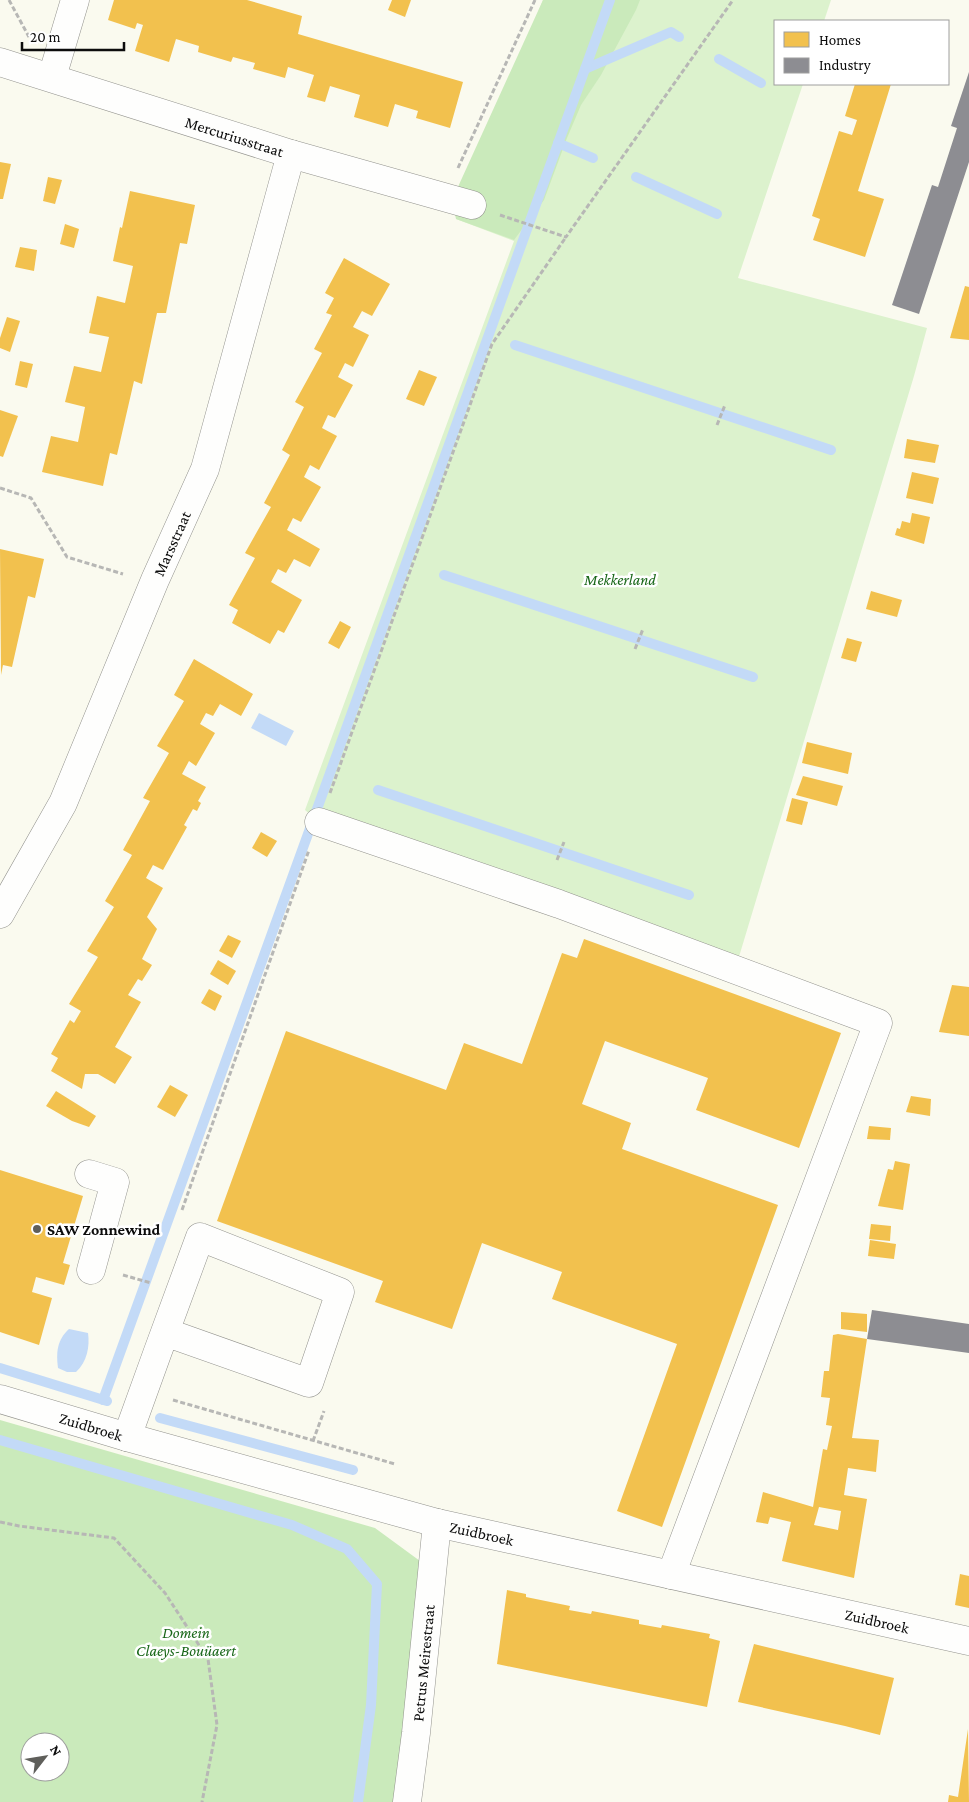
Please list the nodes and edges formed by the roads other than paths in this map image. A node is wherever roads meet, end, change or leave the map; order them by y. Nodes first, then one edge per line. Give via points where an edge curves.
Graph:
1 (75, 0) edge
2 (0, 62) edge
3 (52, 77) junction
4 (291, 154) junction
5 (472, 205) dead end
6 (319, 822) dead end
7 (0, 914) edge
8 (89, 1174) dead end
9 (91, 1270) dead end
10 (165, 1332) junction
11 (0, 1399) edge
12 (127, 1437) junction
13 (437, 1523) junction
14 (671, 1575) junction
15 (969, 1641) edge
16 (407, 1802) edge

1 - 3 street
2 - 3 street, Mercuriusstraat
3 - 4 street, Mercuriusstraat
4 - 5 street, Mercuriusstraat
4 - 7 street, Marsstraat via 205,469 155,580 63,803
6 - 14 street via 559,904 878,1023
8 - 9 street via 115,1182
10 - 10 street via 200,1237 340,1292 309,1382
10 - 12 street
11 - 12 street, Zuidbroek
12 - 13 street, Zuidbroek
13 - 14 street, Zuidbroek
13 - 16 street, Petrus Meirestraat
14 - 15 street, Zuidbroek

